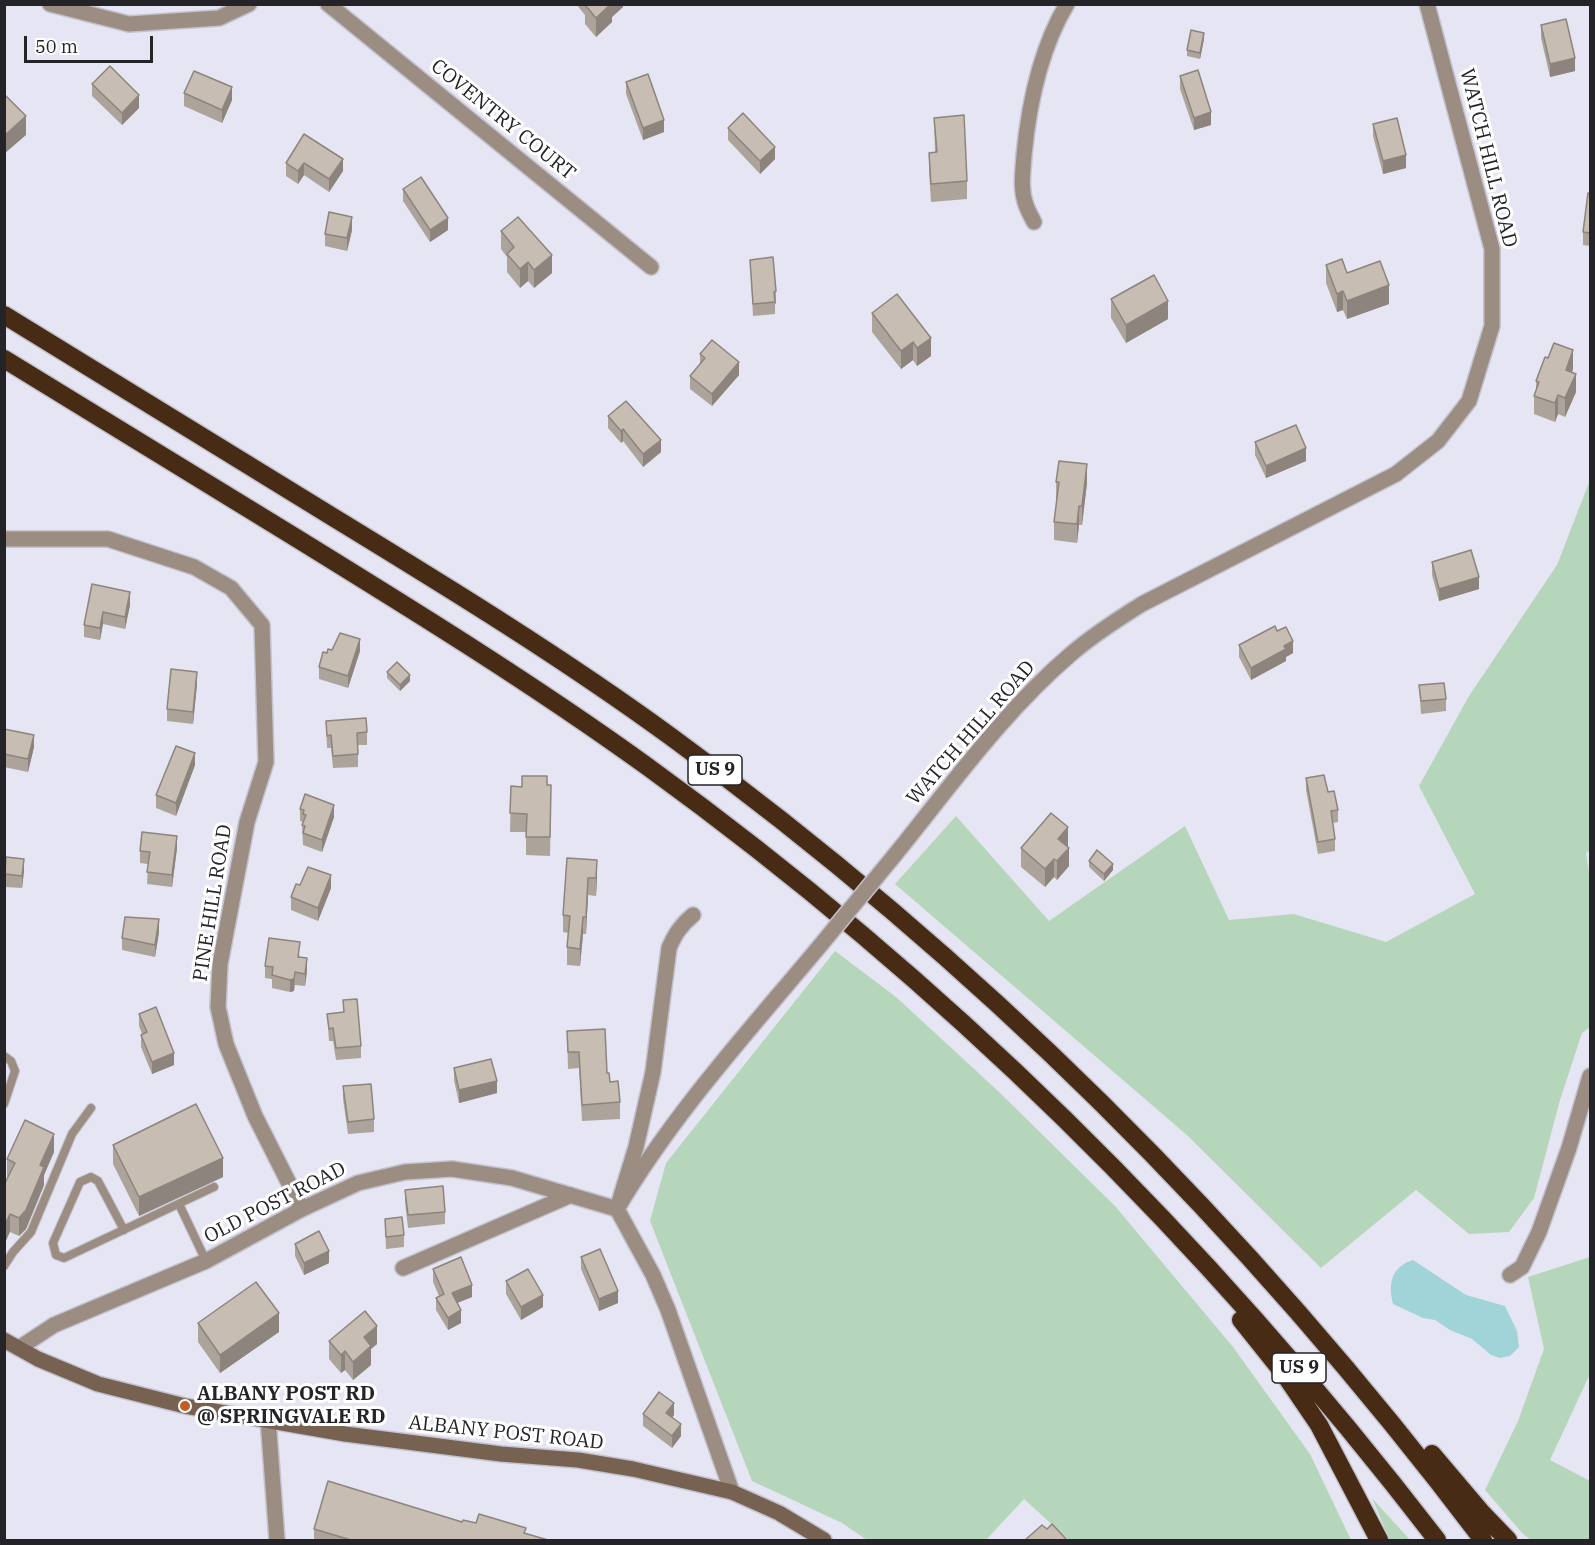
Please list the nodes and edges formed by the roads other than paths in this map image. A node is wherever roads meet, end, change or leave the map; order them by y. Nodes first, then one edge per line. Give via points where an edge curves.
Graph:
1 (50, 4) edge
2 (249, 4) edge
3 (328, 4) edge
4 (1067, 4) edge
5 (1427, 4) edge
6 (1034, 222) dead end
7 (651, 267) dead end
8 (4, 315) edge
9 (4, 359) edge
10 (4, 539) edge
11 (693, 915) dead end
12 (4, 1056) edge
13 (1590, 1076) edge
14 (4, 1104) edge
15 (91, 1108) dead end
16 (214, 1187) dead end
17 (571, 1195) junction
18 (179, 1204) junction
19 (1151, 1205) junction
20 (302, 1209) junction
21 (617, 1209) junction
22 (124, 1230) junction
23 (206, 1261) junction
24 (4, 1266) edge
25 (403, 1268) dead end
26 (1510, 1275) dead end
27 (4, 1340) edge
28 (1329, 1346) junction
29 (19, 1348) junction
30 (267, 1419) junction
31 (732, 1492) junction
32 (277, 1540) edge
33 (824, 1540) edge
34 (1379, 1540) edge
35 (1437, 1540) edge
36 (1483, 1540) edge
37 (1508, 1540) edge

1 - 2 street via 129,24 219,18
3 - 7 street, COVENTRY COURT
4 - 6 street via 1043,57 1028,120 1022,181 1025,204
5 - 21 street, WATCH HILL ROAD, bridge via 1492,249 1492,326 1469,401 1438,441 1396,474 1142,604 1072,653 1010,714 687,1105
8 - 28 highway, US 9 via 526,638 651,722 774,814 911,926 1071,1072 1229,1233
9 - 19 highway, US 9 via 401,602 663,778 809,891 911,977 1046,1099
10 - 20 street, PINE HILL ROAD via 108,539 194,567 231,588 262,625 266,762 247,822 220,964 218,1007 226,1044 255,1116
11 - 21 street via 674,935 669,948 653,1072
12 - 14 lane via 15,1071
13 - 26 street via 1539,1232 1522,1267
15 - 24 lane via 72,1134 31,1232
16 - 18 lane
17 - 20 street, OLD POST ROAD via 512,1178 452,1169 405,1172 358,1183
17 - 21 street, OLD POST ROAD
17 - 25 street
18 - 22 lane
18 - 23 lane
19 - 34 highway via 1311,1411
19 - 35 highway, US 9 via 1302,1372
20 - 23 street, OLD POST ROAD
21 - 31 street via 668,1310
22 - 22 lane via 63,1258 57,1255 53,1243 80,1182 90,1176 98,1181
23 - 29 street, OLD POST ROAD via 63,1321
27 - 29 main road, ALBANY POST ROAD
28 - 36 highway, US 9
28 - 37 highway
29 - 30 main road, ALBANY POST ROAD via 98,1384 185,1406
30 - 31 main road, ALBANY POST ROAD via 402,1442 578,1460
30 - 32 street
31 - 33 main road, ALBANY POST ROAD via 779,1513

